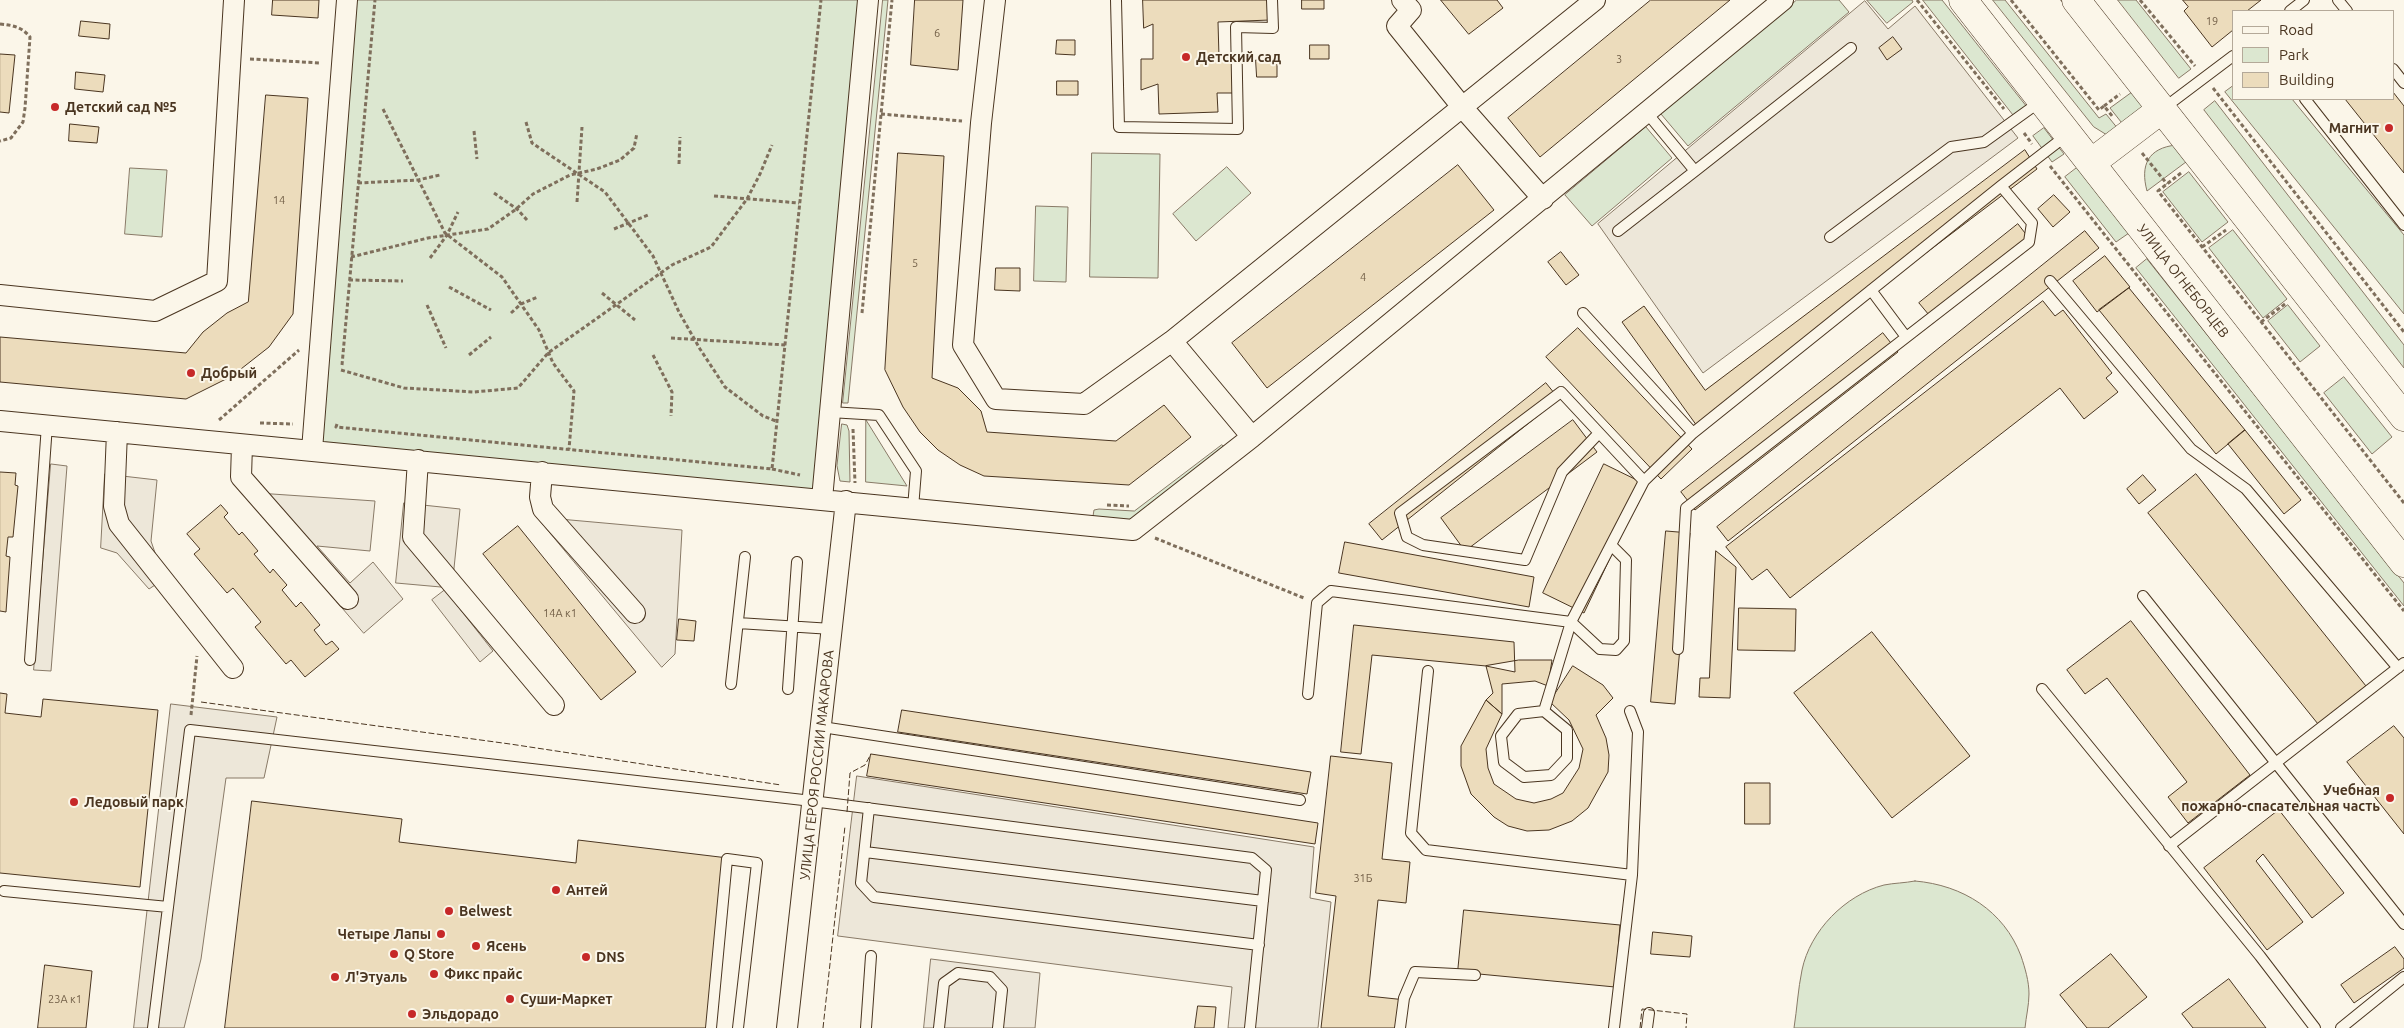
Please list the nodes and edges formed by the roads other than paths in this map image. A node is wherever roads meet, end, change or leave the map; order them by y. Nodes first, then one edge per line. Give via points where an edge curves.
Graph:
1 (234, 0) edge
2 (346, 0) edge
3 (868, 0) edge
4 (995, 0) edge
5 (1116, 0) edge
6 (1272, 0) edge
7 (1402, 0) edge
8 (1595, 0) edge
9 (1783, 0) edge
10 (1963, 0) edge
11 (2076, 0) edge
12 (2304, 0) edge
13 (2338, 0) edge
14 (2291, 10) edge
15 (2346, 10) edge
16 (1850, 48) dead end
17 (2232, 57) edge
18 (2394, 70) edge
19 (2404, 83) edge
20 (2041, 100) junction
21 (2306, 100) edge
22 (1463, 108) junction
23 (2162, 109) junction
24 (1647, 113) junction
25 (2068, 134) junction
26 (2091, 164) junction
27 (1696, 171) junction
28 (2001, 186) junction
29 (1543, 199) junction
30 (2404, 225) edge
31 (1618, 232) dead end
32 (1830, 237) dead end
33 (2050, 281) dead end
34 (1871, 290) junction
35 (0, 295) edge
36 (1583, 312) dead end
37 (1906, 337) junction
38 (1172, 341) junction
39 (830, 412) junction
40 (2404, 417) edge
41 (0, 421) edge
42 (47, 425) junction
43 (117, 432) junction
44 (1599, 433) junction
45 (1693, 433) junction
46 (1252, 437) junction
47 (242, 444) junction
48 (312, 450) junction
49 (418, 460) junction
50 (542, 472) junction
51 (1644, 481) junction
52 (822, 499) junction
53 (846, 501) junction
54 (913, 508) junction
55 (1611, 545) junction
56 (745, 557) dead end
57 (797, 562) dead end
58 (2404, 562) edge
59 (2143, 596) dead end
60 (348, 599) dead end
61 (635, 613) dead end
62 (1571, 622) junction
63 (738, 623) junction
64 (792, 626) junction
65 (832, 629) junction
66 (1678, 649) dead end
67 (30, 660) dead end
68 (2401, 666) edge
69 (233, 668) dead end
70 (1428, 671) dead end
71 (732, 684) dead end
72 (788, 689) dead end
73 (2042, 689) dead end
74 (1308, 694) dead end
75 (554, 705) dead end
76 (1544, 711) junction
77 (1630, 711) dead end
78 (822, 727) junction
79 (2276, 764) junction
80 (1300, 800) dead end
81 (812, 801) junction
82 (869, 808) junction
83 (2169, 846) junction
84 (865, 852) junction
85 (1632, 875) junction
86 (4, 890) dead end
87 (1263, 901) junction
88 (168, 907) junction
89 (2404, 924) edge
90 (1259, 945) junction
91 (871, 956) dead end
92 (1475, 975) dead end
93 (2404, 977) edge
94 (1649, 1013) dead end
95 (153, 1028) edge
96 (711, 1028) edge
97 (738, 1028) edge
98 (787, 1028) edge
99 (866, 1028) edge
100 (939, 1028) edge
101 (998, 1028) edge
102 (1250, 1028) edge
103 (1400, 1028) edge
104 (1614, 1028) edge
105 (1648, 1028) edge
106 (2315, 1028) edge
107 (2341, 1028) edge

1 - 35 street via 217,281 155,311
2 - 48 street
3 - 39 street
4 - 38 street via 981,123 963,345 996,399 1084,404
5 - 6 lane via 1120,127 1238,130 1236,28 1273,28
7 - 22 street via 1411,10 1397,26
8 - 22 street
9 - 24 street
10 - 20 main road, УЛИЦА ОГНЕБОРЦЕВ
11 - 23 main road
12 - 14 lane
13 - 15 lane
16 - 27 lane
17 - 23 lane
18 - 19 lane
20 - 25 main road, УЛИЦА ОГНЕБОРЦЕВ
20 - 32 lane via 1984,142 1951,147
21 - 30 lane
22 - 29 street
22 - 38 street
23 - 26 main road
23 - 40 main road
24 - 27 lane
24 - 29 street
25 - 26 main road, УЛИЦА ОГНЕБОРЦЕВ
25 - 28 lane
26 - 58 main road, УЛИЦА ОГНЕБОРЦЕВ
27 - 31 lane
28 - 34 lane
28 - 37 lane via 2032,223 2029,242
29 - 46 street
33 - 68 lane via 2191,448 2246,489
34 - 37 lane
34 - 45 lane
36 - 45 lane
37 - 66 lane via 1686,508
38 - 46 street
39 - 52 street
39 - 54 lane via 879,415 916,471
41 - 42 street
42 - 43 street
42 - 67 lane
43 - 47 street
43 - 69 street via 114,506 119,524
44 - 44 lane via 1561,392 1400,513 1407,537 1423,545 1524,560 1562,472
44 - 51 lane
45 - 51 lane
46 - 54 street via 1133,530
47 - 48 street
47 - 60 street via 241,478
48 - 49 street
49 - 50 street
49 - 75 street via 413,537
50 - 52 street
50 - 61 street via 540,497 543,509
51 - 55 lane
52 - 53 street
53 - 54 street
53 - 65 street, УЛИЦА ГЕРОЯ РОССИИ МАКАРОВА
55 - 62 lane
55 - 62 lane via 1626,560 1624,641 1616,650 1600,649
56 - 63 lane
57 - 64 lane
59 - 79 lane
62 - 74 lane via 1331,591 1317,603
62 - 76 lane
63 - 64 lane
63 - 71 lane
64 - 65 lane
64 - 72 lane
65 - 78 street, УЛИЦА ГЕРОЯ РОССИИ МАКАРОВА
68 - 79 lane
70 - 85 lane via 1411,833 1426,850
73 - 83 lane
76 - 76 lane via 1518,714 1501,736 1504,762 1524,777 1551,775 1567,758 1567,730
77 - 85 lane via 1638,732
78 - 80 lane
78 - 81 street, УЛИЦА ГЕРОЯ РОССИИ МАКАРОВА
79 - 83 lane
79 - 89 lane
81 - 82 lane
81 - 88 lane via 190,730
81 - 98 street, УЛИЦА ГЕРОЯ РОССИИ МАКАРОВА
82 - 84 lane
82 - 87 lane via 1252,858 1266,870
83 - 106 lane
84 - 87 lane
84 - 90 lane via 862,883 874,897
85 - 104 lane
86 - 88 lane
87 - 90 lane
88 - 95 lane
90 - 102 lane
91 - 99 lane
92 - 103 lane via 1415,972 1404,998
93 - 107 lane
94 - 105 lane
96 - 97 lane via 728,859 756,863
100 - 101 lane via 944,983 958,973 990,977 1002,990

